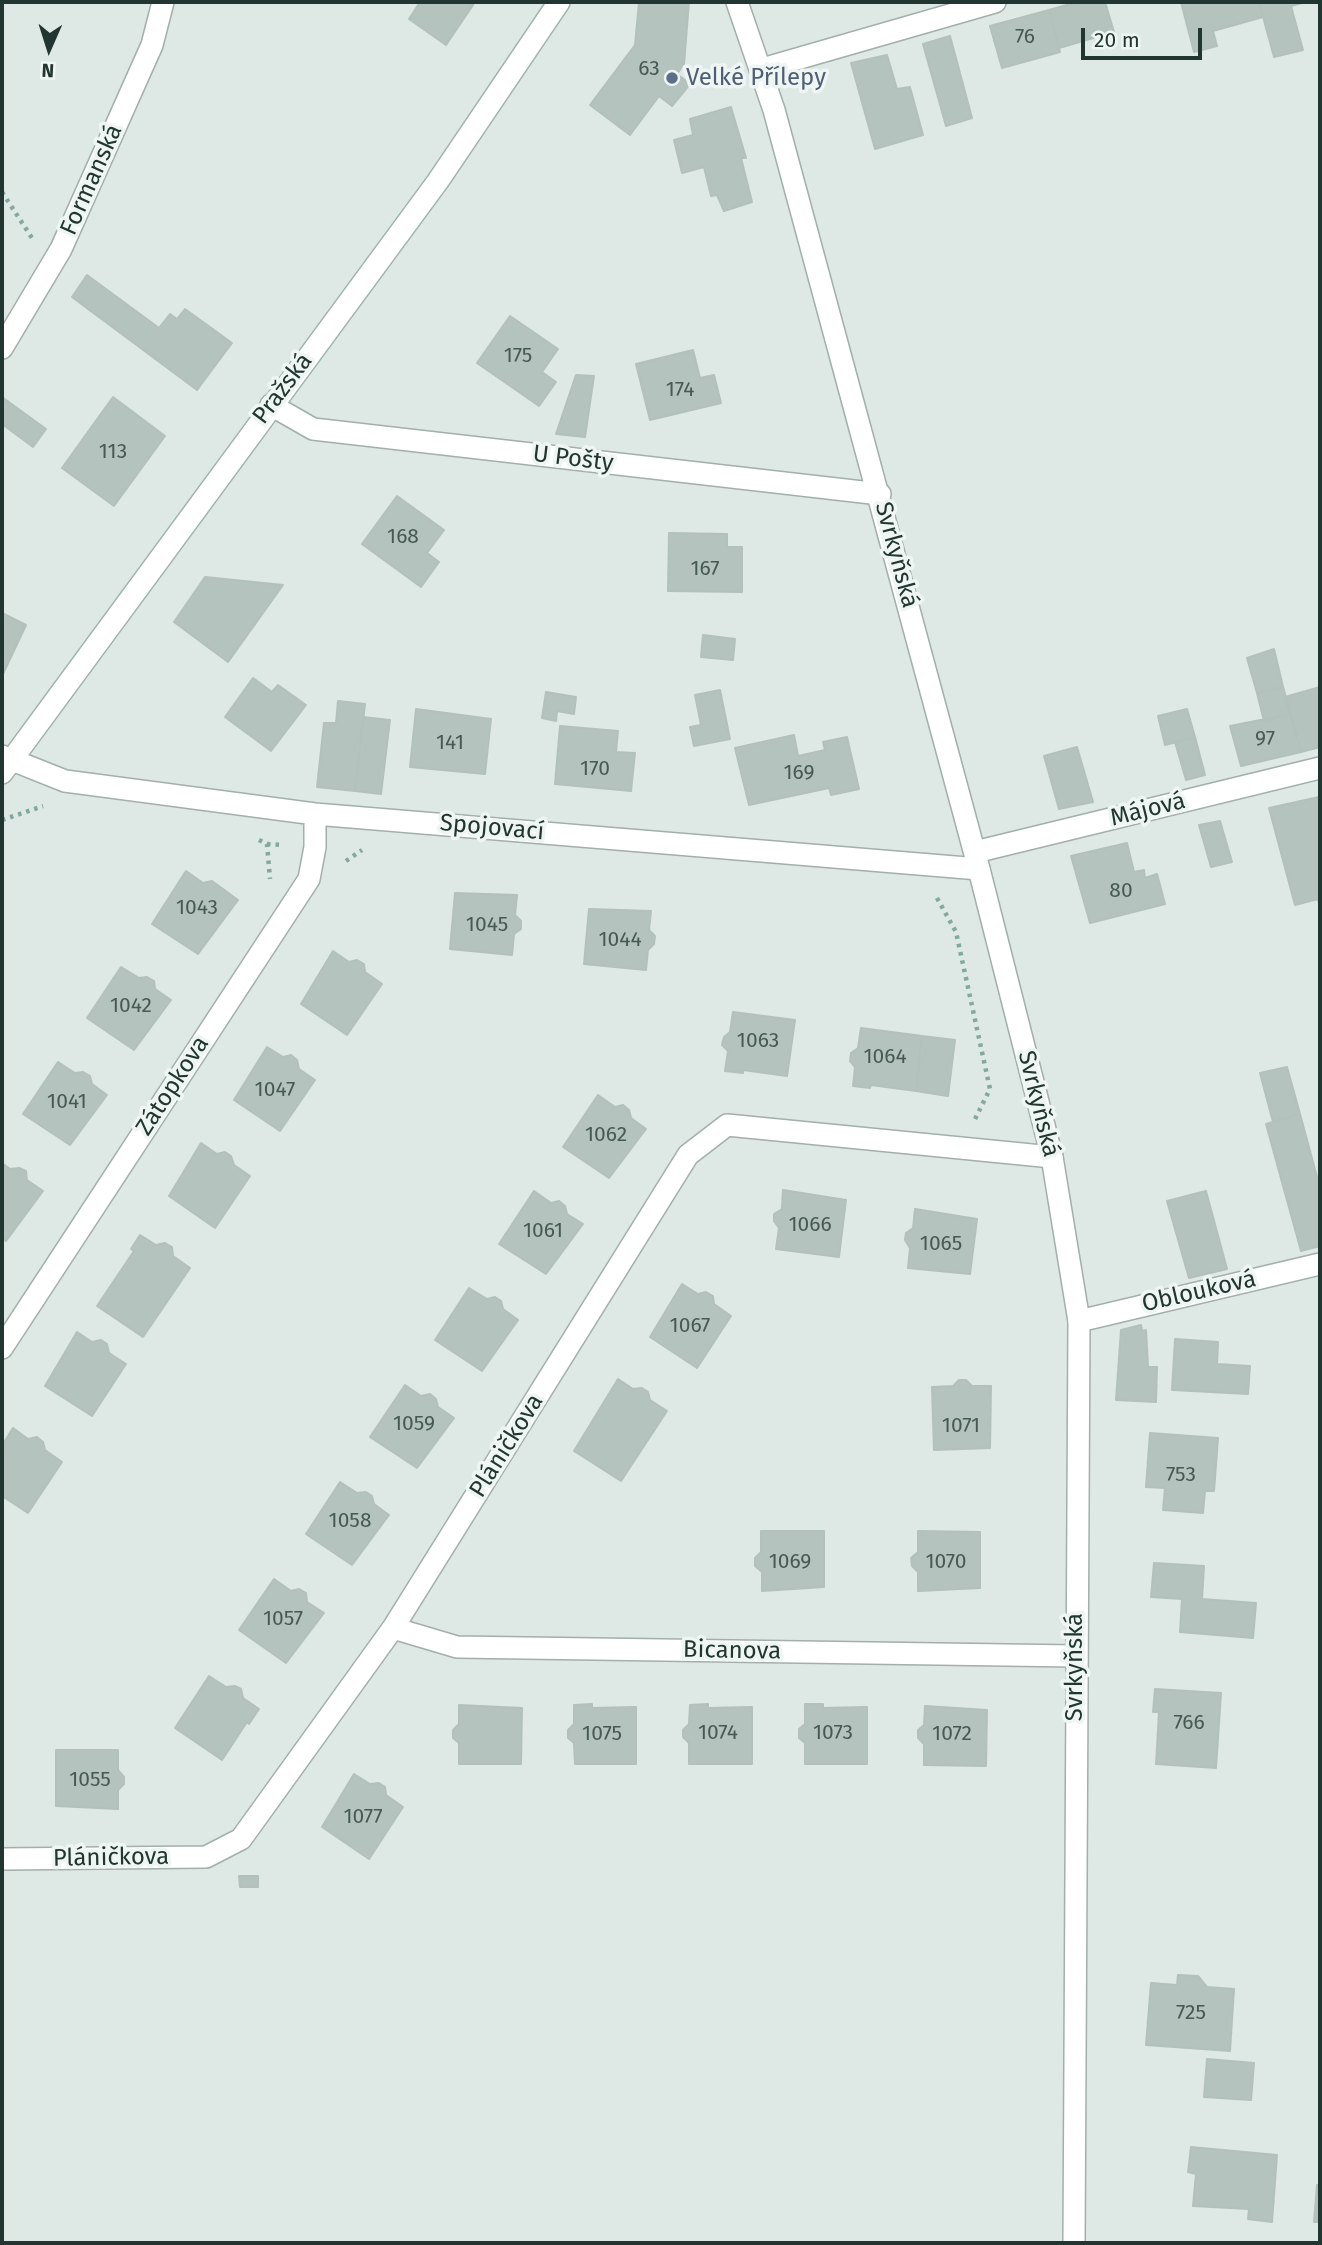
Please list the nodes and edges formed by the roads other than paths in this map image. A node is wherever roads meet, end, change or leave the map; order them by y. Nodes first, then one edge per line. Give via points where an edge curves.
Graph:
1 (163, 2) edge
2 (559, 2) edge
3 (737, 2) edge
4 (995, 2) edge
5 (762, 69) junction
6 (2, 348) edge
7 (271, 405) junction
8 (880, 494) junction
9 (4, 764) edge
10 (1320, 768) edge
11 (315, 814) junction
12 (977, 860) junction
13 (1052, 1157) junction
14 (1320, 1264) edge
15 (1079, 1321) junction
16 (2, 1348) edge
17 (393, 1628) junction
18 (1074, 1656) junction
19 (2, 1859) edge
20 (1074, 2243) edge

1 - 6 street, Formanská via 152,45 61,249
2 - 7 street, Pražská via 438,181
3 - 5 street, Svrkyňská
4 - 5 street
5 - 8 street, Svrkyňská
7 - 8 street, U Pošty via 313,429
7 - 9 street, Pražská
8 - 12 street, Svrkyňská
9 - 11 street, Spojovací via 65,781
10 - 12 street, Májová
11 - 12 street, Spojovací
11 - 16 street, Zátopkova via 309,879
12 - 13 street, Svrkyňská
13 - 15 street, Svrkyňská
13 - 17 street, Pláničkova via 727,1125 688,1155
14 - 15 street, Oblouková
15 - 18 street, Svrkyňská
17 - 18 street, Bicanova via 457,1647
17 - 19 street, Pláničkova via 241,1839 206,1857
18 - 20 street, Svrkyňská

